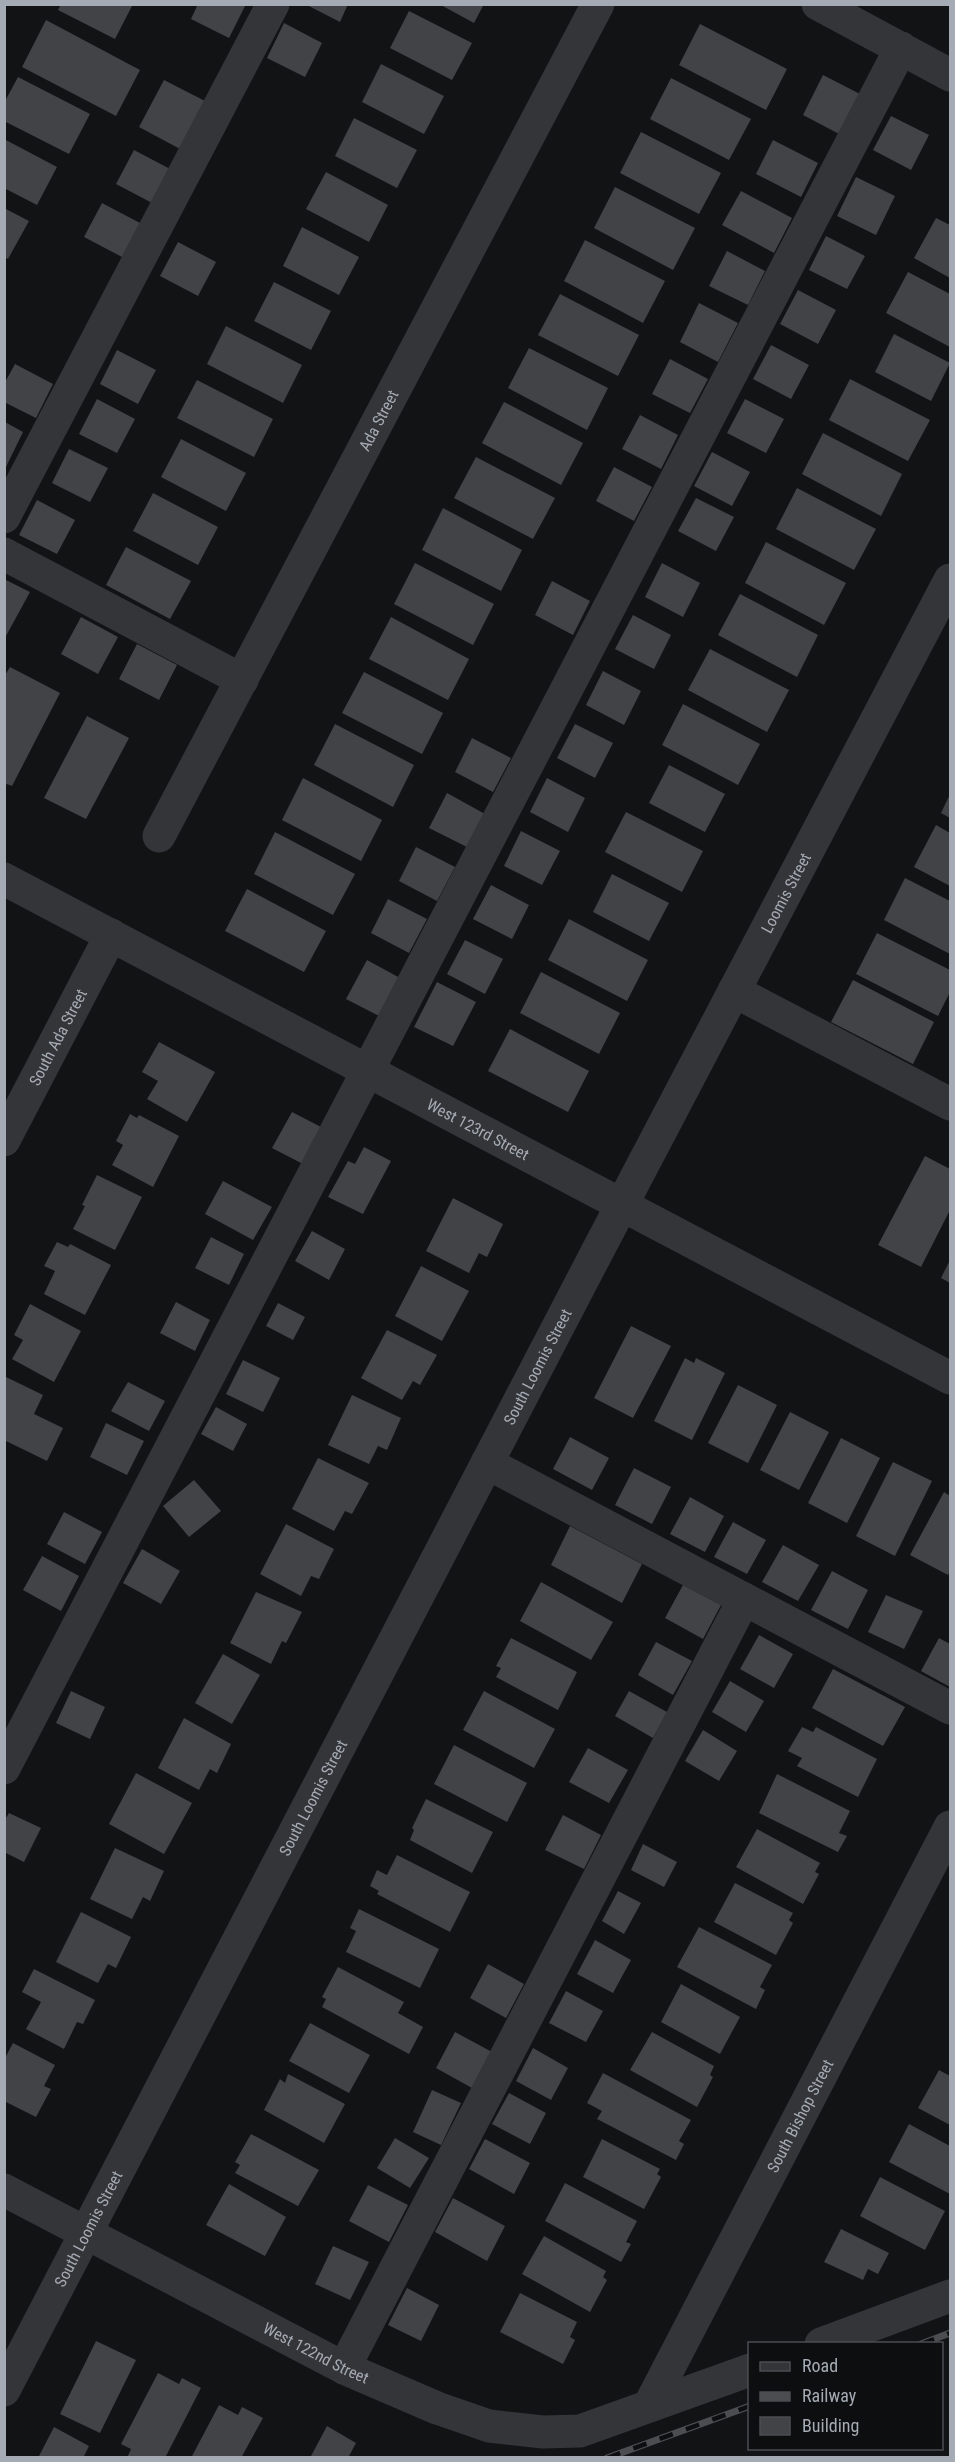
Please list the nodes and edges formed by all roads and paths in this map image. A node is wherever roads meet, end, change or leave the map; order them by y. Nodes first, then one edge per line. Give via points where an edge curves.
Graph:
1 (273, 4) edge
2 (598, 4) edge
3 (818, 4) edge
4 (901, 48) junction
5 (951, 75) edge
6 (4, 517) edge
7 (4, 554) edge
8 (951, 580) edge
9 (242, 680) junction
10 (159, 836) dead end
11 (4, 879) edge
12 (111, 935) junction
13 (734, 991) junction
14 (368, 1071) junction
15 (951, 1104) edge
16 (4, 1140) edge
17 (622, 1205) junction
18 (951, 1378) edge
19 (487, 1463) junction
20 (744, 1599) junction
21 (951, 1708) edge
22 (4, 1768) edge
23 (951, 1827) edge
24 (4, 2190) edge
25 (86, 2233) junction
26 (951, 2296) edge
27 (824, 2342) edge
28 (344, 2368) junction
29 (748, 2371) edge
30 (4, 2390) edge
31 (649, 2406) junction

1 - 6 street
2 - 9 street, Ada Street
3 - 4 street
4 - 5 street
4 - 14 street
7 - 9 street
8 - 13 street, Loomis Street
9 - 10 street, Ada Street
11 - 12 street, West 123rd Street
12 - 14 street, West 123rd Street
12 - 16 street, South Ada Street
13 - 15 street
13 - 17 street, Loomis Street
14 - 17 street, West 123rd Street
14 - 22 street
17 - 18 street, West 123rd Street
17 - 19 street, South Loomis Street
19 - 20 street
19 - 25 street, South Loomis Street
20 - 21 street
20 - 28 street
23 - 31 street, South Bishop Street
24 - 25 street, West 122nd Street
25 - 28 street, West 122nd Street
25 - 30 street, South Loomis Street
26 - 27 street
28 - 31 street, West 122nd Street via 478,2422 543,2433 580,2431
29 - 31 street, West 122nd Street

